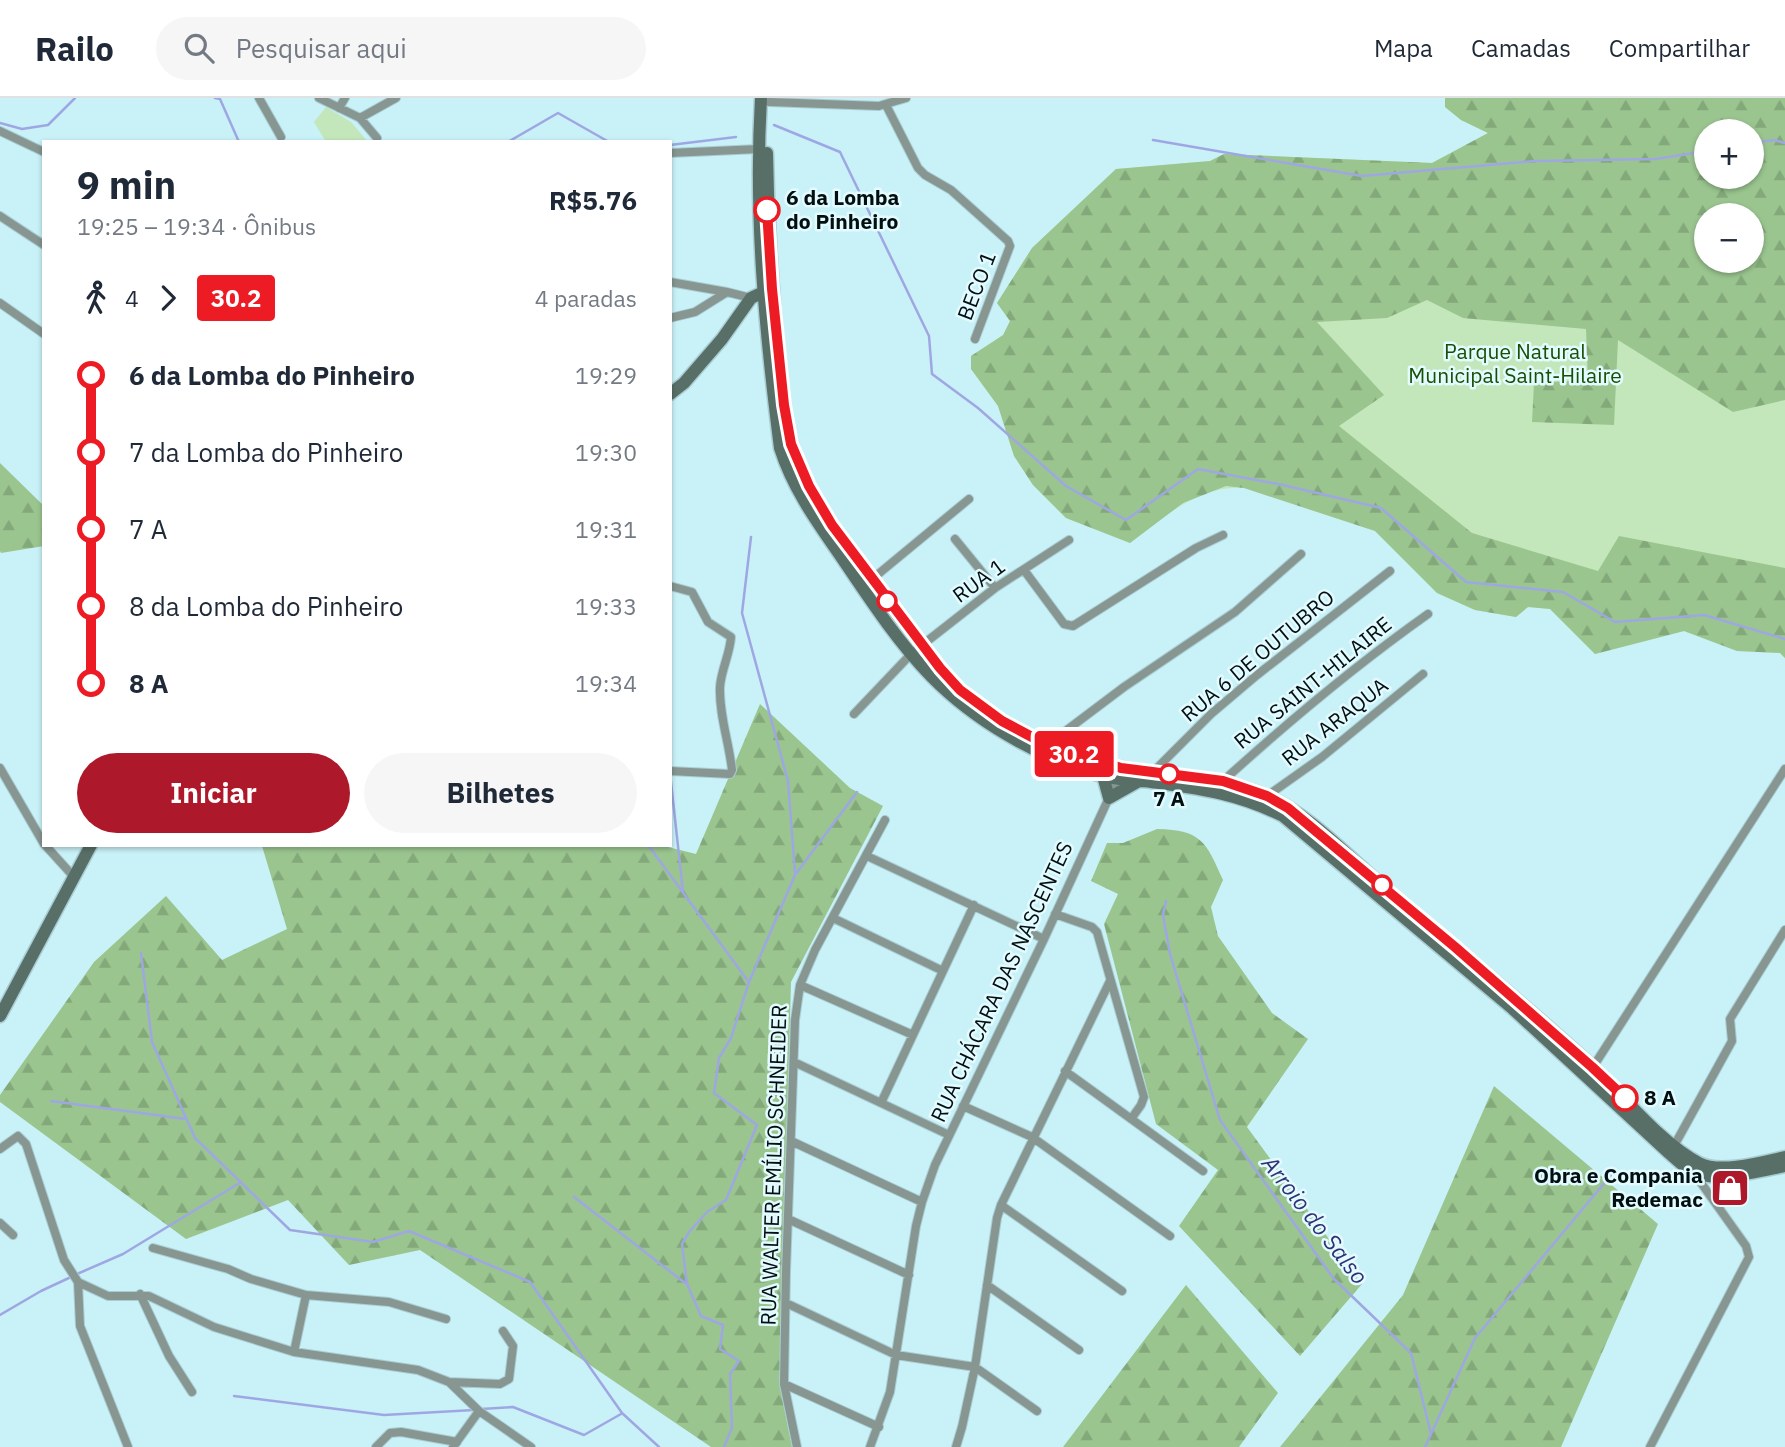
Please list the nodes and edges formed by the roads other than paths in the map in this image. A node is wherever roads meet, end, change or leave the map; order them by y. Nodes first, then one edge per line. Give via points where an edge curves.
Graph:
1 (259, 98) edge
2 (319, 98) edge
3 (345, 98) edge
4 (396, 98) edge
5 (906, 98) edge
6 (767, 99) edge
7 (886, 105) junction
8 (339, 108) junction
9 (360, 118) junction
10 (0, 131) edge
11 (763, 134) junction
12 (281, 137) dead end
13 (377, 138) dead end
14 (759, 149) junction
15 (42, 151) edge
16 (672, 153) edge
17 (0, 216) edge
18 (42, 244) edge
19 (672, 282) edge
20 (727, 292) junction
21 (762, 293) junction
22 (0, 303) edge
23 (672, 318) edge
24 (42, 333) edge
25 (975, 339) dead end
26 (672, 392) edge
27 (969, 499) dead end
28 (1223, 535) dead end
29 (954, 539) dead end
30 (1069, 540) dead end
31 (1301, 554) dead end
32 (1024, 570) junction
33 (1390, 571) dead end
34 (871, 580) junction
35 (672, 587) edge
36 (995, 589) junction
37 (1428, 614) dead end
38 (916, 649) junction
39 (1423, 674) dead end
40 (854, 714) dead end
41 (1047, 745) junction
42 (0, 768) edge
43 (1785, 769) edge
44 (672, 771) edge
45 (1153, 772) junction
46 (1103, 776) junction
47 (1118, 778) junction
48 (1198, 778) junction
49 (1139, 781) junction
50 (1223, 781) junction
51 (1267, 796) junction
52 (1109, 798) junction
53 (885, 820) dead end
54 (1313, 834) junction
55 (42, 841) edge
56 (47, 847) edge
57 (90, 847) edge
58 (867, 856) junction
59 (74, 877) junction
60 (974, 905) junction
61 (1055, 914) junction
62 (833, 918) junction
63 (1785, 930) edge
64 (1044, 939) junction
65 (943, 971) junction
66 (1110, 981) junction
67 (800, 985) junction
68 (0, 1016) edge
69 (913, 1035) junction
70 (794, 1062) junction
71 (1592, 1067) junction
72 (1065, 1071) junction
73 (881, 1102) junction
74 (964, 1106) junction
75 (1131, 1119) junction
76 (949, 1135) junction
77 (1032, 1137) junction
78 (791, 1141) junction
79 (1674, 1146) junction
80 (0, 1149) edge
81 (1785, 1157) edge
82 (1785, 1166) edge
83 (1203, 1171) dead end
84 (1693, 1172) junction
85 (922, 1202) junction
86 (1001, 1205) junction
87 (788, 1219) junction
88 (0, 1223) edge
89 (13, 1235) dead end
90 (1170, 1237) dead end
91 (153, 1248) dead end
92 (909, 1275) junction
93 (78, 1282) junction
94 (987, 1285) junction
95 (1122, 1291) dead end
96 (140, 1294) junction
97 (306, 1295) junction
98 (786, 1303) junction
99 (446, 1319) dead end
100 (503, 1331) dead end
101 (1079, 1350) dead end
102 (294, 1352) junction
103 (896, 1355) junction
104 (975, 1367) junction
105 (449, 1382) junction
106 (784, 1384) junction
107 (192, 1392) dead end
108 (479, 1411) junction
109 (1037, 1411) dead end
110 (879, 1427) junction
111 (455, 1444) edge
112 (520, 1444) edge
113 (128, 1447) edge
114 (376, 1447) edge
115 (531, 1447) edge
116 (797, 1447) edge
117 (870, 1447) edge
118 (956, 1447) edge
119 (1650, 1447) edge

1 - 12 street
2 - 8 street
3 - 8 street
4 - 9 street
5 - 7 street
6 - 7 street via 833,106
6 - 11 main road
7 - 25 street, BECO 1 via 918,168 951,190 1010,246
8 - 9 street
9 - 13 street
10 - 15 street
11 - 14 main road
11 - 21 main road via 768,225
14 - 16 street
14 - 21 main road
17 - 18 street
19 - 20 street
20 - 21 street
20 - 23 street via 695,312
21 - 26 main road
21 - 34 main road via 791,444 822,509
21 - 38 main road via 780,448 789,476 865,593
22 - 24 street
27 - 34 street
28 - 32 street via 1073,626 1064,624
29 - 36 street
30 - 32 street, RUA 1
31 - 41 street via 1235,612
32 - 36 street, RUA 1
33 - 45 street, RUA 6 DE OUTUBRO via 1211,714
34 - 38 main road
35 - 44 street via 692,592 708,622 731,638 720,682 720,705 732,770 730,774
36 - 38 street, RUA 1
37 - 50 street, RUA SAINT-HILAIRE via 1282,728
38 - 40 street, RUA 1
38 - 41 main road via 1002,721
38 - 46 main road via 955,697 1003,731 1039,753
39 - 51 street, RUA ARAQUA
41 - 45 main road via 1121,768
41 - 47 main road
42 - 55 street
43 - 71 street
45 - 48 main road
46 - 47 main road
46 - 52 main road
47 - 48 main road
47 - 49 main road
47 - 52 street, RUA CHÁCARA DAS NASCENTES
48 - 50 main road
49 - 52 main road
49 - 54 main road via 1222,792 1255,802
50 - 51 main road
51 - 54 main road via 1288,808
52 - 61 street, RUA CHÁCARA DAS NASCENTES
53 - 58 street, RUA WALTER EMÍLIO SCHNEIDER
54 - 71 main road
54 - 84 main road
56 - 59 street
57 - 59 main road
58 - 60 street
58 - 62 street, RUA WALTER EMÍLIO SCHNEIDER
59 - 68 main road
60 - 64 street
60 - 65 street
61 - 64 street, RUA CHÁCARA DAS NASCENTES
61 - 66 street via 1095,928
62 - 65 street
62 - 67 street, RUA WALTER EMÍLIO SCHNEIDER
63 - 79 street via 1730,1019 1731,1041
64 - 74 street, RUA CHÁCARA DAS NASCENTES
65 - 69 street
66 - 72 street
66 - 75 street via 1144,1097
67 - 69 street
67 - 70 street, RUA WALTER EMÍLIO SCHNEIDER
69 - 73 street
70 - 73 street
70 - 78 street, RUA WALTER EMÍLIO SCHNEIDER
71 - 79 main road
72 - 75 street
72 - 77 street
73 - 76 street
74 - 76 street, RUA CHÁCARA DAS NASCENTES
74 - 77 street
75 - 83 street
76 - 85 street, RUA CHÁCARA DAS NASCENTES
77 - 86 street
77 - 90 street
78 - 85 street
78 - 87 street, RUA WALTER EMÍLIO SCHNEIDER
79 - 81 main road via 1701,1165 1714,1167
80 - 93 street via 18,1136 26,1143 64,1261
82 - 84 main road via 1722,1176
84 - 119 street via 1746,1246 1749,1257
85 - 92 street, RUA CHÁCARA DAS NASCENTES
86 - 94 street
86 - 95 street
87 - 92 street
87 - 98 street, RUA WALTER EMÍLIO SCHNEIDER
88 - 89 street
91 - 97 street
92 - 103 street, RUA CHÁCARA DAS NASCENTES
93 - 96 street via 108,1296
93 - 113 street via 80,1326
94 - 101 street
94 - 104 street
96 - 102 street via 214,1327
96 - 107 street
97 - 99 street via 389,1302
97 - 102 street
98 - 103 street
98 - 106 street, RUA WALTER EMÍLIO SCHNEIDER
100 - 105 street via 514,1352 507,1382
102 - 105 street via 418,1370
103 - 104 street
103 - 110 street, RUA CHÁCARA DAS NASCENTES
104 - 109 street
104 - 118 street
105 - 108 street
106 - 110 street
106 - 116 street, RUA WALTER EMÍLIO SCHNEIDER
108 - 111 street
108 - 112 street
110 - 117 street, RUA CHÁCARA DAS NASCENTES
111 - 114 street via 401,1432 390,1433
112 - 115 street

